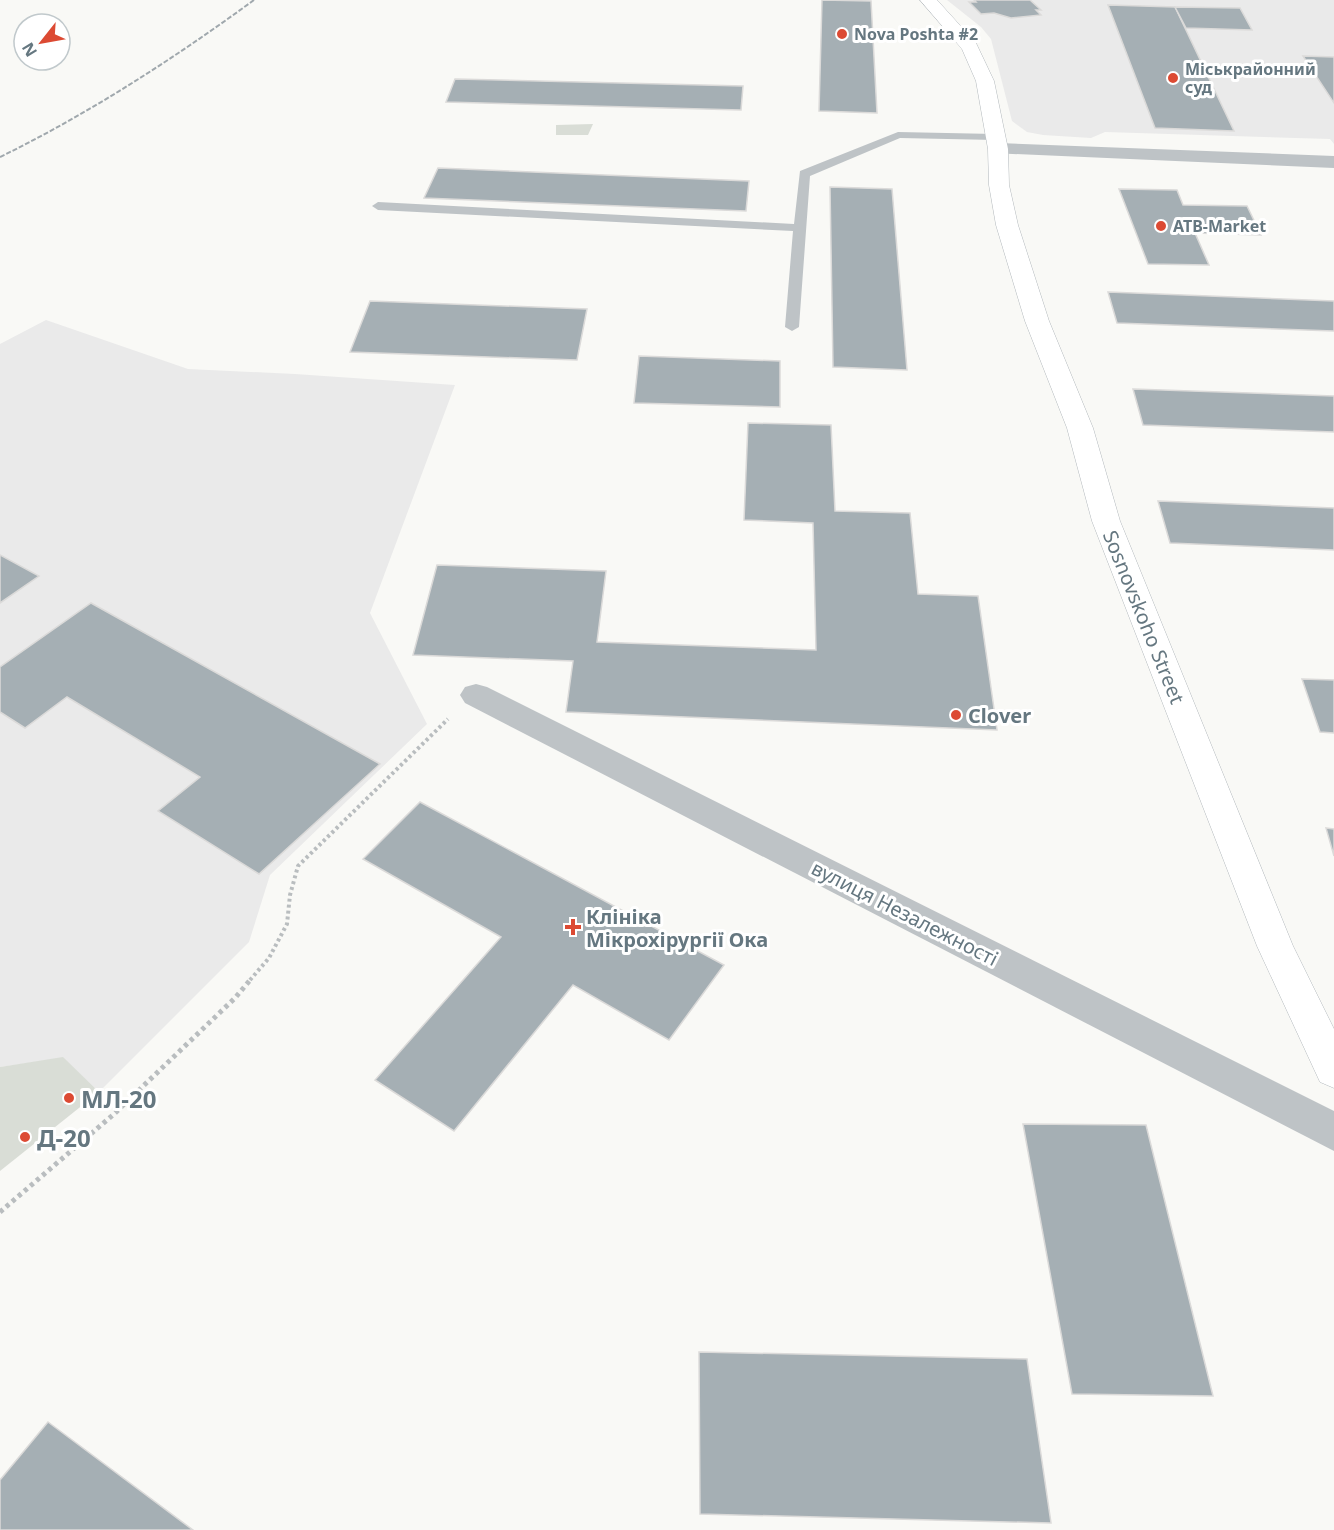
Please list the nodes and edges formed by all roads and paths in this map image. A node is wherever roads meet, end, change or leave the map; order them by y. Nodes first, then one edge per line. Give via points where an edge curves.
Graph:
1 (928, 0) edge
2 (997, 143) junction
3 (1334, 162) edge
4 (378, 206) dead end
5 (800, 228) junction
6 (792, 327) dead end
7 (476, 695) joint
8 (1334, 1070) edge
9 (1334, 1132) edge
10 (0, 1212) edge

1 - 2 street, Sosnovskoho Street via 970,47 985,81
2 - 3 street
2 - 5 lane via 898,135 804,174
2 - 8 street, Sosnovskoho Street via 999,186 1007,225 1037,321 1080,428 1106,521 1275,946
4 - 5 lane
5 - 6 lane
7 - 9 street, вулиця Незалежності
7 - 10 path via 298,866 287,924 269,958 235,998 114,1114

